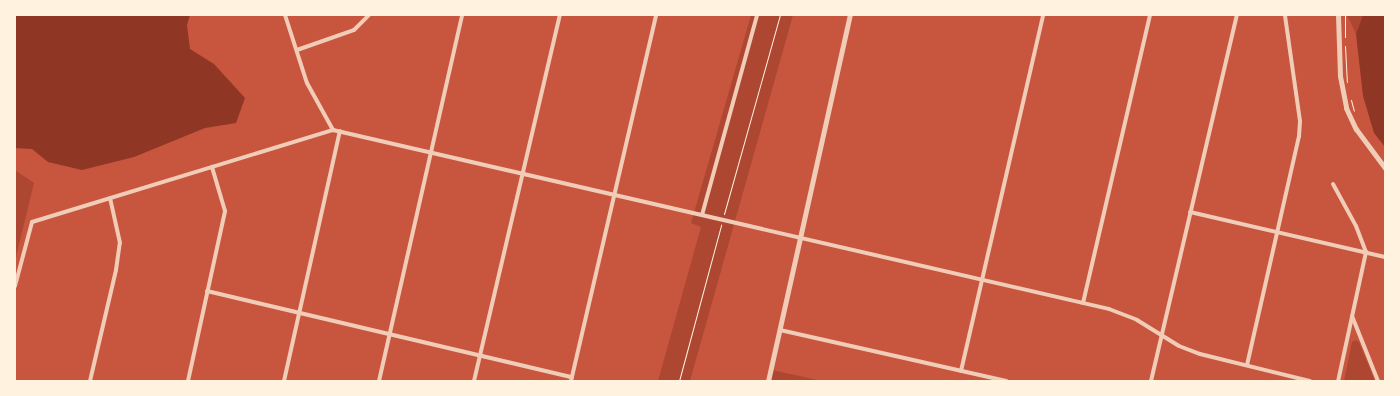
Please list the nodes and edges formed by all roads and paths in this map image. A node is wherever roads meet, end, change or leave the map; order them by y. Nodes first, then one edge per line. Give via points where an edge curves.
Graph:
1 (285, 15) edge
2 (370, 15) edge
3 (462, 15) edge
4 (560, 15) edge
5 (656, 15) edge
6 (758, 15) edge
7 (780, 15) edge
8 (850, 15) edge
9 (1043, 15) edge
10 (1150, 15) edge
11 (1238, 15) edge
12 (1285, 15) edge
13 (1338, 15) edge
14 (1345, 15) edge
15 (297, 50) junction
16 (1347, 81) dead end
17 (1351, 101) dead end
18 (1356, 117) dead end
19 (333, 130) junction
20 (340, 131) junction
21 (431, 151) junction
22 (212, 167) junction
23 (1385, 168) edge
24 (522, 173) junction
25 (1333, 184) dead end
26 (615, 194) junction
27 (110, 198) junction
28 (1190, 212) junction
29 (702, 215) junction
30 (722, 221) junction
31 (1278, 232) junction
32 (798, 238) junction
33 (1366, 252) junction
34 (1385, 257) edge
35 (982, 280) junction
36 (15, 286) edge
37 (208, 291) junction
38 (1083, 303) junction
39 (299, 313) junction
40 (1352, 316) junction
41 (780, 330) junction
42 (390, 334) junction
43 (1162, 335) junction
44 (480, 356) junction
45 (1247, 365) junction
46 (961, 371) junction
47 (572, 379) edge
48 (90, 381) edge
49 (188, 381) edge
50 (284, 381) edge
51 (379, 381) edge
52 (474, 381) edge
53 (679, 381) edge
54 (768, 381) edge
55 (1006, 381) edge
56 (1151, 381) edge
57 (1310, 381) edge
58 (1338, 381) edge
59 (1378, 381) edge

1 - 15 street
2 - 15 street via 354,30
3 - 21 street
4 - 24 street
5 - 26 street
6 - 29 street
7 - 30 path
8 - 32 street
9 - 35 street
10 - 38 street
11 - 28 street
12 - 31 street via 1300,121
13 - 23 street via 1340,76 1346,108 1356,129
14 - 16 path
15 - 19 street via 308,83
17 - 18 path
19 - 20 street
19 - 22 street
20 - 21 street
20 - 39 street
21 - 24 street
21 - 42 street
22 - 27 street
22 - 37 street via 224,211
24 - 26 street
24 - 44 street
25 - 33 street
26 - 29 street
26 - 47 street
27 - 36 street via 32,222
27 - 48 street via 120,243
28 - 31 street
28 - 43 street
29 - 30 street
30 - 32 street
30 - 53 path
31 - 33 street
31 - 45 street
32 - 35 street
32 - 41 street
33 - 34 street
33 - 40 street
35 - 38 street
35 - 46 street
37 - 39 street
37 - 49 street
38 - 43 street via 1137,320
39 - 42 street
39 - 50 street
40 - 58 street
40 - 59 street
41 - 46 street
41 - 54 street
42 - 44 street
42 - 51 street
43 - 45 street via 1200,354
43 - 56 street
44 - 47 street
44 - 52 street
45 - 57 street
46 - 55 street

